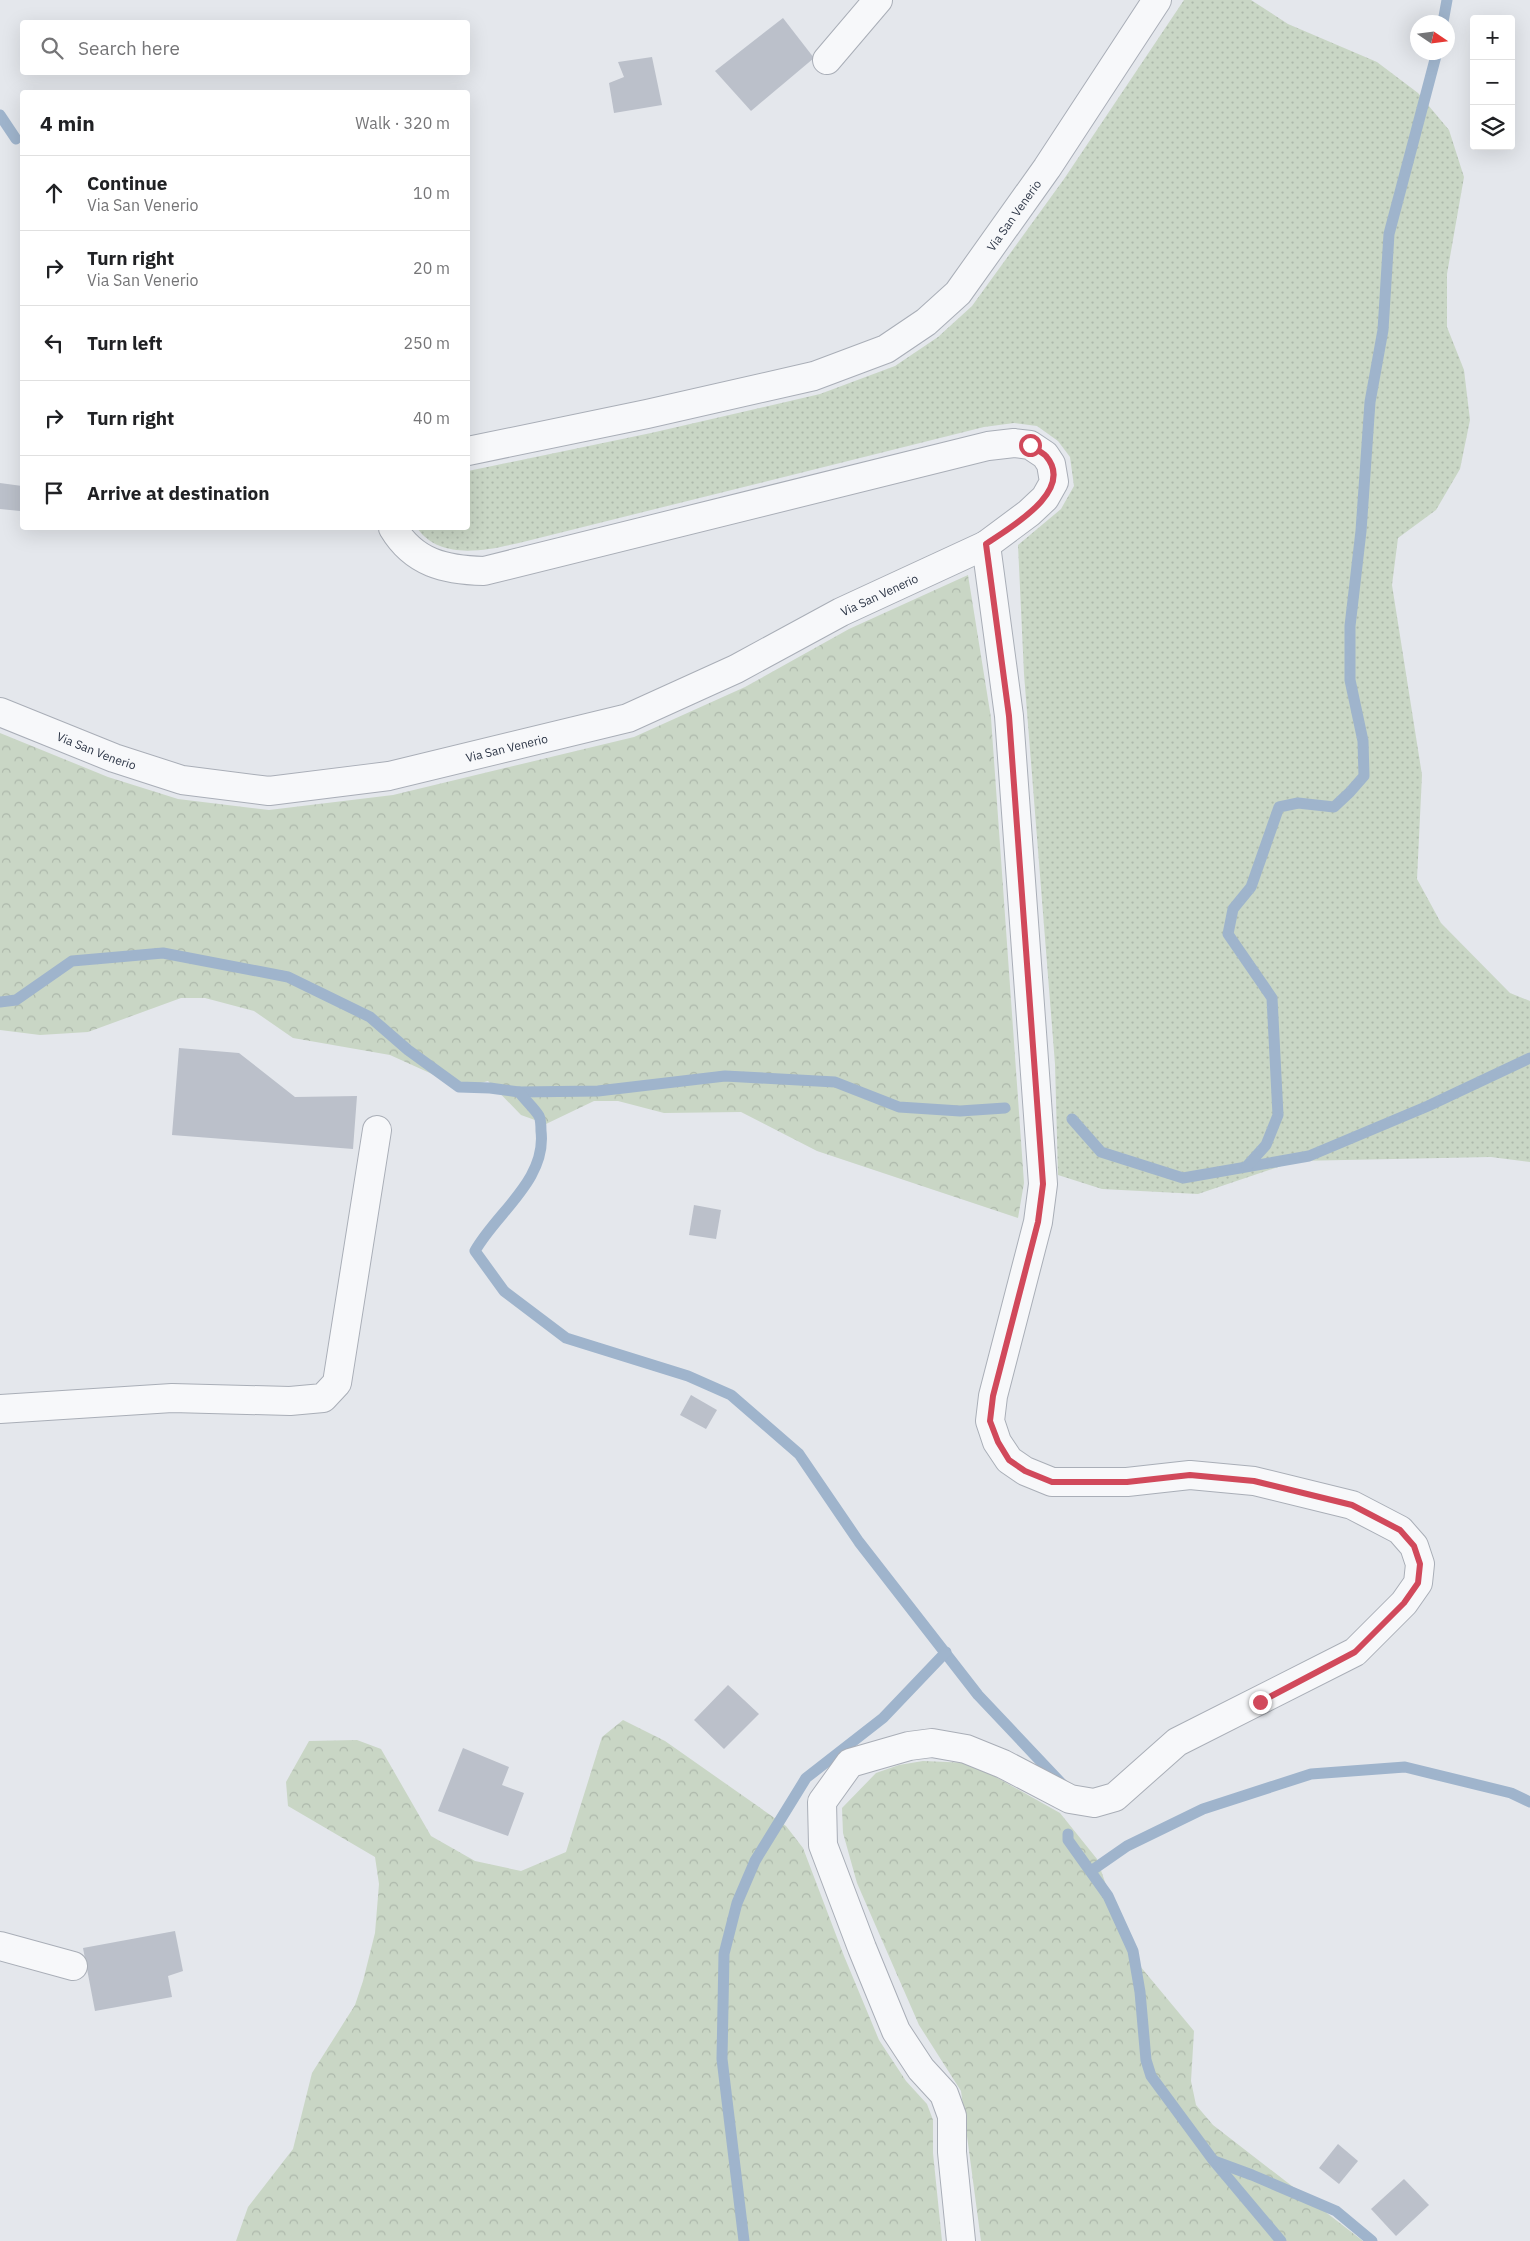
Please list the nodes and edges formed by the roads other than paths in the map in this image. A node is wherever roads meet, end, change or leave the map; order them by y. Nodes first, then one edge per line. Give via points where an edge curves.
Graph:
1 (878, 0) edge
2 (1157, 0) edge
3 (827, 60) dead end
4 (470, 451) edge
5 (394, 530) edge
6 (986, 544) junction
7 (0, 712) edge
8 (377, 1130) dead end
9 (0, 1409) edge
10 (0, 1946) edge
11 (73, 1966) dead end
12 (961, 2241) edge

1 - 3 street
2 - 4 street, Via San Venerio via 1047,168 958,293 926,322 886,349 814,376
5 - 6 street, Via San Venerio via 416,555 442,567 484,571 988,446 1030,445 1045,455 1051,464 1054,482 1045,498 1029,513
6 - 7 street, Via San Venerio via 841,612 736,669 628,718 389,776 269,791 182,780 114,758
6 - 12 street via 1009,716 1043,1184 1038,1222 993,1396 990,1421 998,1442 1009,1460 1025,1471 1052,1482 1127,1482 1190,1475 1254,1481 1325,1497 1352,1505 1400,1530 1414,1546 1420,1564 1418,1583 1404,1603 1355,1652 1177,1742 1115,1797 1094,1803 1070,1800 994,1760 966,1749 932,1743 909,1746 850,1763 822,1802 822,1845 862,1948 896,2030 921,2069 944,2094 952,2116 952,2152
8 - 9 street via 337,1383 323,1398 290,1401 172,1398
10 - 11 street

